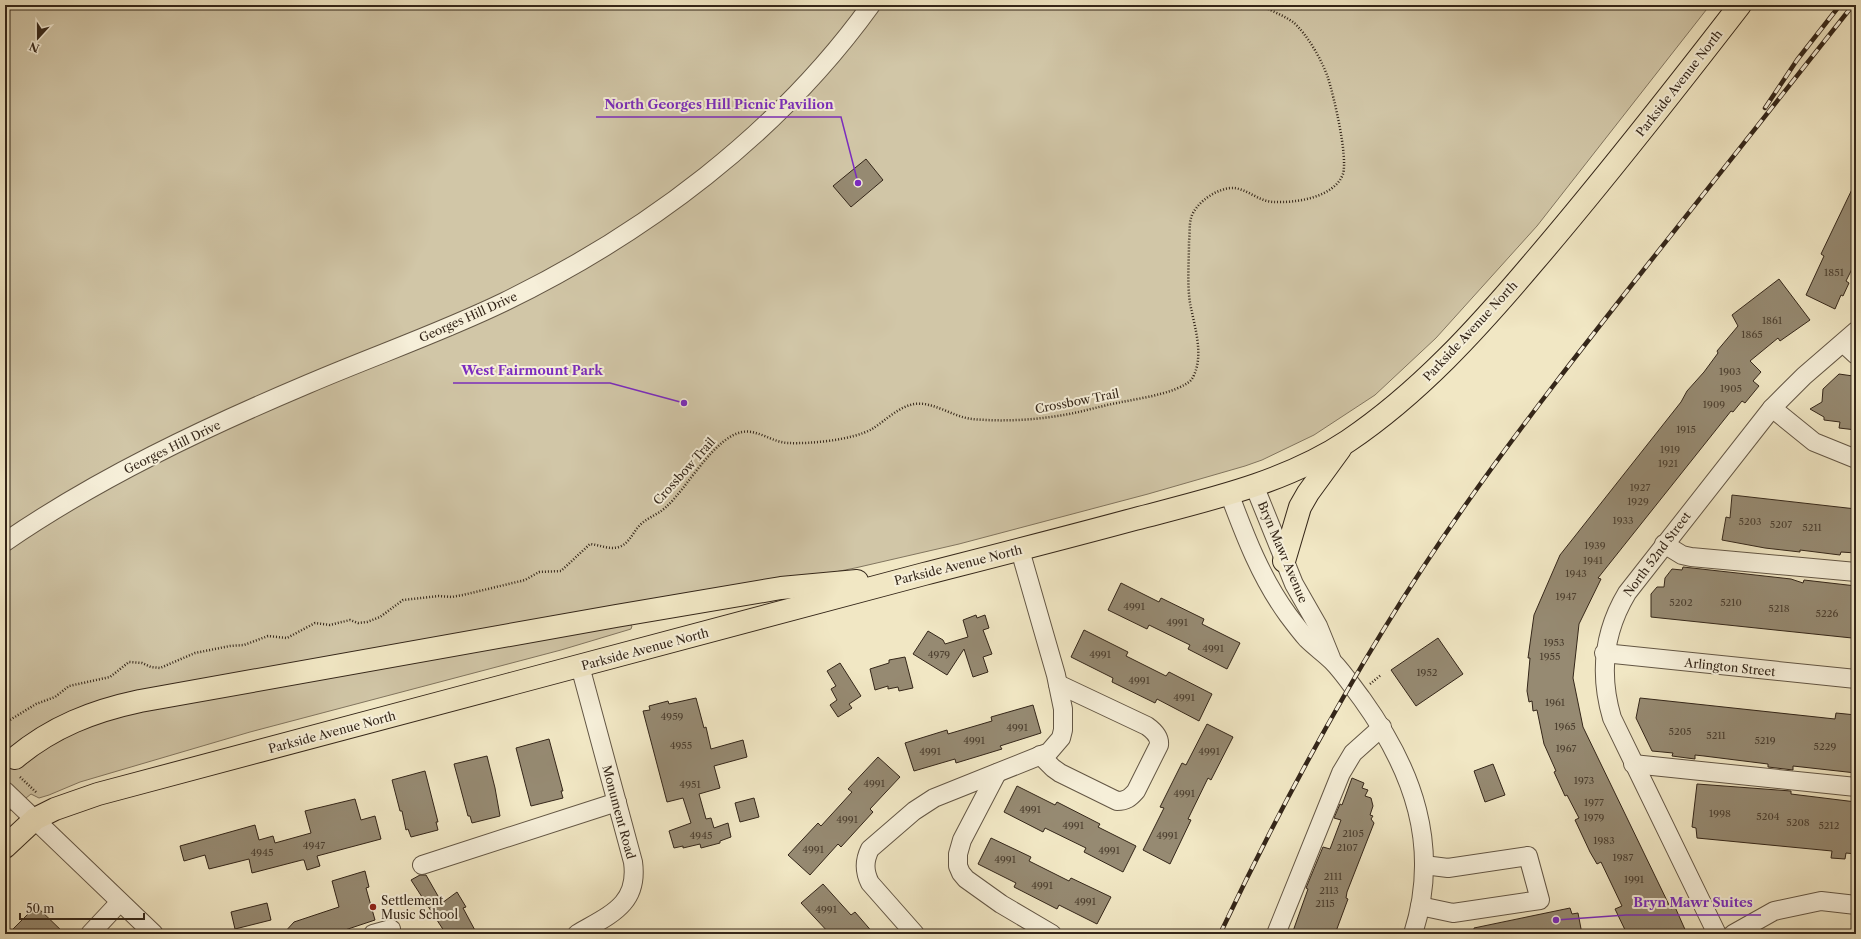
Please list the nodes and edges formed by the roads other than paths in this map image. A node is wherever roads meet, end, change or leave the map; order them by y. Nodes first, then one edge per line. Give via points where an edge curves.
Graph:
1 (871, 5) edge
2 (1740, 5) edge
3 (1856, 331) edge
4 (1843, 343) junction
5 (1856, 355) edge
6 (1772, 408) junction
7 (1344, 444) junction
8 (1856, 459) edge
9 (1254, 485) junction
10 (1229, 493) junction
11 (5, 542) edge
12 (1664, 544) junction
13 (1020, 550) junction
14 (1284, 561) junction
15 (1856, 572) edge
16 (928, 573) junction
17 (1604, 653) junction
18 (1332, 661) junction
19 (580, 666) junction
20 (1856, 680) edge
21 (1058, 684) junction
22 (1382, 727) junction
23 (1040, 755) junction
24 (15, 758) dead end
25 (1633, 764) junction
26 (997, 773) junction
27 (1856, 787) edge
28 (10, 796) edge
29 (617, 802) junction
30 (35, 819) junction
31 (5, 847) edge
32 (422, 865) dead end
33 (1424, 865) junction
34 (120, 902) junction
35 (1856, 905) edge
36 (1420, 906) junction
37 (390, 928) edge
38 (90, 934) edge
39 (154, 934) edge
40 (373, 934) edge
41 (578, 934) edge
42 (915, 934) edge
43 (1052, 934) edge
44 (1276, 934) edge
45 (1414, 934) edge
46 (1717, 934) edge
47 (1733, 934) edge

1 - 11 street, Georges Hill Drive via 831,57 752,138 681,194 610,243 538,285 469,318 309,383 186,440 95,486 30,524
2 - 7 main road, Parkside Avenue North via 1572,218 1506,295 1425,379 1380,418
3 - 4 street, North 52nd Street
4 - 5 street
4 - 6 street, North 52nd Street
6 - 8 street via 1814,442
6 - 12 street, North 52nd Street
7 - 9 main road, Parkside Avenue North via 1307,464
7 - 14 main road via 1300,507
9 - 10 main road, Parkside Avenue North
9 - 14 street, Bryn Mawr Avenue
10 - 13 main road, Parkside Avenue North
10 - 18 street, Bryn Mawr Avenue via 1250,548 1272,592 1307,639
12 - 15 street via 1682,555 1692,557
12 - 17 street, North 52nd Street via 1621,602
13 - 16 main road, Parkside Avenue North
13 - 21 street
14 - 18 street, Bryn Mawr Avenue via 1318,626
16 - 19 main road, Parkside Avenue North
16 - 24 main road via 781,588 148,700 78,719 42,737
17 - 20 street, Arlington Street
17 - 25 street, North 52nd Street via 1608,705
18 - 22 street, Bryn Mawr Avenue
19 - 29 street, Monument Road
19 - 30 main road, Parkside Avenue North via 98,794
21 - 23 street via 1063,709 1063,730 1050,752
21 - 23 street via 1147,726 1157,735 1159,745 1136,791 1123,801 1117,801 1070,778 1053,768
22 - 33 street, Bryn Mawr Avenue via 1414,793 1422,825
22 - 44 street via 1354,752 1341,773
23 - 26 street
25 - 27 street
25 - 46 street, North 52nd Street
26 - 42 street via 929,802 914,811 870,849 865,867 868,880
26 - 43 street via 962,840 958,866 966,879 995,900
28 - 30 street
29 - 32 street
29 - 41 street, Monument Road via 633,862 634,883 627,900 620,907
30 - 31 main road, Parkside Avenue North
30 - 34 street
33 - 36 street, Bryn Mawr Avenue
33 - 36 street via 1448,868 1528,856 1540,900 1453,913
34 - 38 street
34 - 39 street
35 - 47 street via 1821,901 1774,910
36 - 45 street, Bryn Mawr Avenue
37 - 40 street

